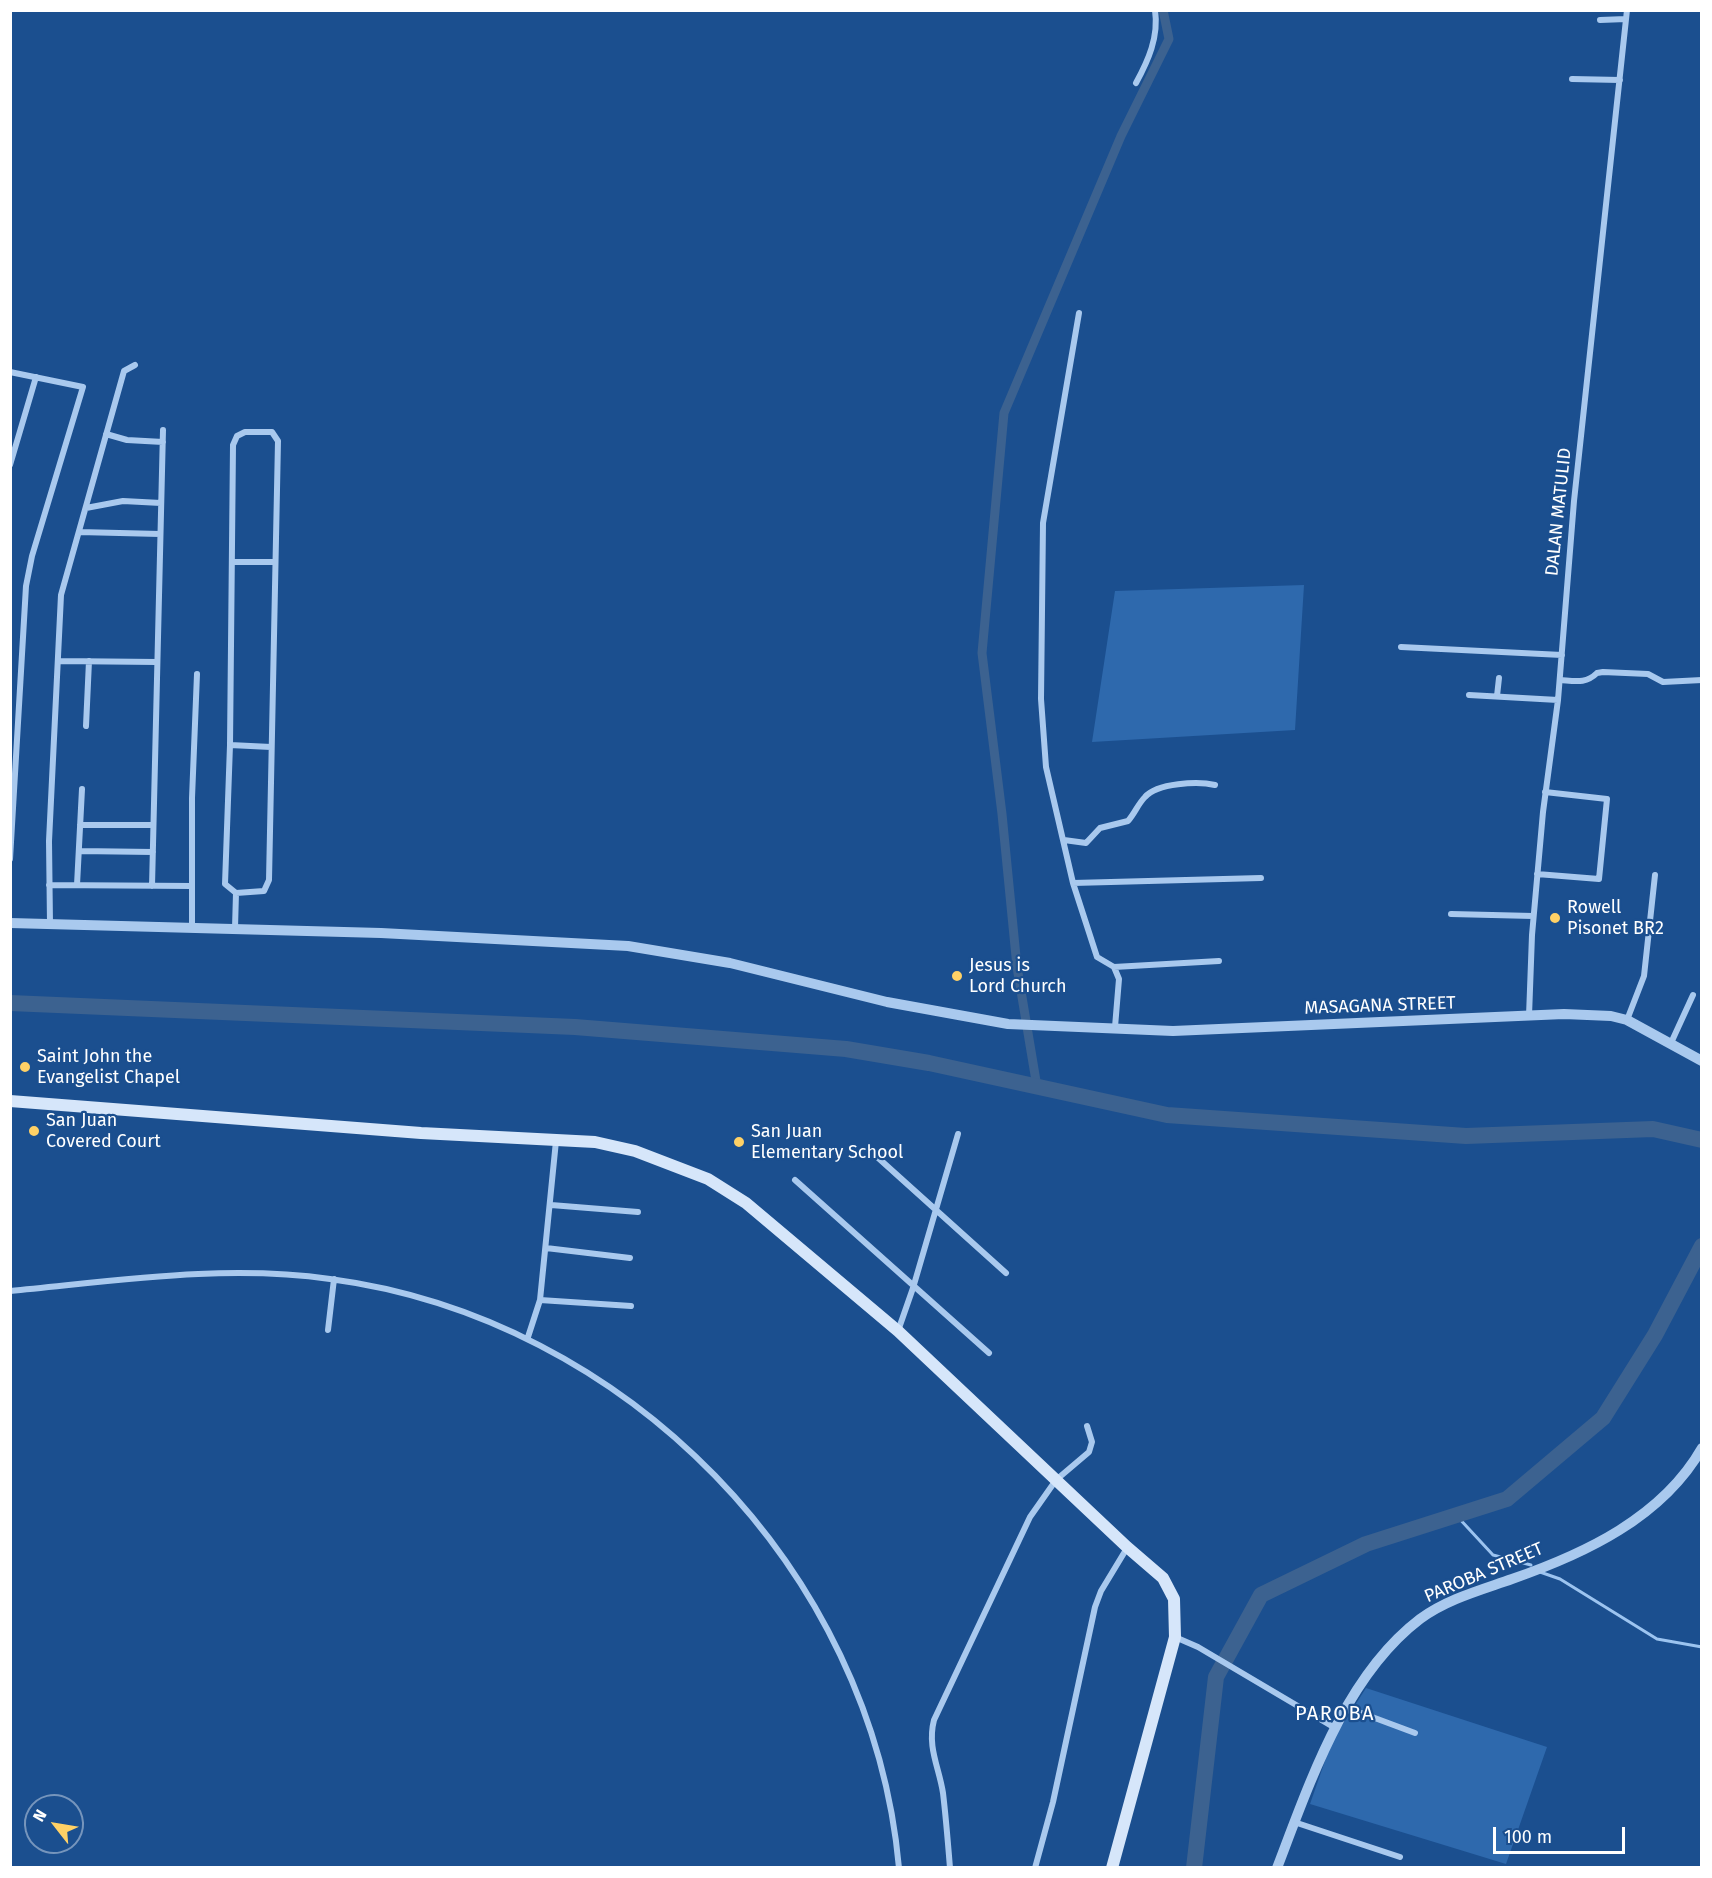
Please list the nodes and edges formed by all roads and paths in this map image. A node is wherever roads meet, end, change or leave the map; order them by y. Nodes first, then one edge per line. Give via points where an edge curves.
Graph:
1 (1155, 10) edge
2 (1627, 10) edge
3 (1626, 19) junction
4 (1600, 20) dead end
5 (1572, 79) dead end
6 (1620, 80) junction
7 (1136, 83) dead end
8 (1079, 313) dead end
9 (135, 365) dead end
10 (10, 372) edge
11 (36, 377) junction
12 (163, 430) dead end
13 (106, 434) junction
14 (163, 442) junction
15 (10, 465) edge
16 (161, 503) junction
17 (86, 508) junction
18 (79, 532) junction
19 (160, 534) junction
20 (233, 562) junction
21 (273, 562) junction
22 (1401, 646) dead end
23 (1562, 655) junction
24 (58, 660) junction
25 (90, 661) junction
26 (157, 662) junction
27 (197, 674) dead end
28 (1499, 678) dead end
29 (1560, 680) junction
30 (1701, 680) edge
31 (1469, 695) dead end
32 (1497, 696) junction
33 (1558, 700) junction
34 (86, 726) dead end
35 (230, 745) junction
36 (271, 747) junction
37 (1215, 785) dead end
38 (82, 789) dead end
39 (1545, 792) junction
40 (80, 825) junction
41 (153, 825) junction
42 (1064, 840) junction
43 (79, 851) junction
44 (153, 852) junction
45 (10, 859) edge
46 (1537, 874) junction
47 (1655, 875) dead end
48 (1261, 878) dead end
49 (1073, 883) junction
50 (50, 885) junction
51 (77, 885) junction
52 (152, 886) junction
53 (192, 886) junction
54 (236, 893) junction
55 (1451, 914) dead end
56 (1533, 916) junction
57 (10, 923) edge
58 (50, 924) junction
59 (192, 926) junction
60 (235, 928) junction
61 (1219, 962) dead end
62 (1114, 967) junction
63 (1693, 994) dead end
64 (1528, 1017) junction
65 (1627, 1020) junction
66 (1115, 1027) junction
67 (1671, 1043) junction
68 (1701, 1061) edge
69 (10, 1101) edge
70 (958, 1134) dead end
71 (556, 1141) junction
72 (876, 1156) dead end
73 (795, 1180) dead end
74 (551, 1205) junction
75 (935, 1210) junction
76 (638, 1212) dead end
77 (546, 1248) junction
78 (630, 1258) dead end
79 (1006, 1273) dead end
80 (334, 1279) junction
81 (913, 1288) junction
82 (10, 1291) edge
83 (540, 1300) junction
84 (631, 1306) dead end
85 (328, 1330) dead end
86 (898, 1331) junction
87 (528, 1337) junction
88 (989, 1353) dead end
89 (1087, 1426) dead end
90 (1701, 1448) edge
91 (1056, 1479) junction
92 (1127, 1547) junction
93 (1175, 1637) junction
94 (1348, 1708) junction
95 (1335, 1728) junction
96 (1415, 1733) dead end
97 (1294, 1822) junction
98 (1400, 1857) dead end
99 (899, 1868) edge
100 (950, 1868) edge
101 (1035, 1868) edge
102 (1112, 1868) edge
103 (1277, 1868) edge

1 - 7 street via 1149,60
2 - 3 street, DALAN MATULID
3 - 4 street
3 - 6 street, DALAN MATULID
5 - 6 street
6 - 23 street, DALAN MATULID via 1574,501
8 - 42 street via 1043,523 1041,699 1046,767
9 - 13 street via 124,371
10 - 11 street
11 - 15 street
11 - 45 street via 83,387 26,586
12 - 14 street
13 - 14 street via 127,440
13 - 17 street
14 - 16 street
16 - 17 street via 123,501
16 - 19 street
17 - 18 street
18 - 19 street
18 - 24 street via 61,595
19 - 26 street
20 - 21 street
20 - 21 street via 233,445 237,436 245,432 272,432 278,436
20 - 35 street
21 - 36 street
22 - 23 street
23 - 29 street, DALAN MATULID
24 - 25 street
24 - 50 street
25 - 26 street
25 - 34 street
26 - 41 street
27 - 53 street
28 - 32 street
29 - 30 street via 1584,682 1604,672 1648,674 1663,682
29 - 33 street, DALAN MATULID
31 - 32 street
32 - 33 street
33 - 39 street, DALAN MATULID
35 - 36 street
35 - 54 street via 225,884
36 - 54 street via 268,886 264,891
37 - 42 street via 1191,783 1154,790 1128,821 1100,828 1086,843
38 - 40 street
39 - 46 street, DALAN MATULID
39 - 46 street via 1607,799 1599,879
40 - 41 street
40 - 43 street
41 - 44 street
42 - 49 street
43 - 44 street
43 - 51 street
44 - 52 street
46 - 56 street, DALAN MATULID
47 - 65 street via 1644,976
48 - 49 street
49 - 62 street via 1097,957
50 - 51 street
50 - 58 street
51 - 52 street
52 - 53 street
53 - 59 street
54 - 60 street
55 - 56 street
56 - 64 street, DALAN MATULID
57 - 58 street, MASAGANA STREET
58 - 59 street, MASAGANA STREET
59 - 60 street, MASAGANA STREET
60 - 66 street, MASAGANA STREET via 628,946 730,963 887,1002 1008,1024
61 - 62 street
62 - 66 street via 1119,979
63 - 67 street
64 - 65 street, MASAGANA STREET via 1601,1015
64 - 66 street, MASAGANA STREET via 1173,1031
65 - 67 street, MASAGANA STREET
67 - 68 street, MASAGANA STREET
69 - 71 main road
70 - 75 street
71 - 74 street
71 - 86 main road via 595,1142 635,1151 708,1179 746,1203
72 - 75 street
73 - 81 street
74 - 76 street
74 - 77 street
75 - 79 street
75 - 81 street
77 - 78 street
77 - 83 street
80 - 82 street via 223,1272
80 - 85 street
80 - 87 street via 413,1295 486,1318
81 - 86 street
81 - 88 street
83 - 84 street
83 - 87 street
86 - 91 main road
87 - 99 street via 644,1410 730,1491 789,1564 838,1649 868,1727 888,1800
89 - 91 street via 1092,1442 1089,1452
90 - 94 street, PAROBA STREET via 1692,1466 1670,1492 1630,1525 1537,1570 1447,1603 1423,1617 1394,1642
91 - 92 main road
91 - 100 street via 1025,1527 932,1727 933,1759 942,1790
92 - 93 main road via 1163,1578 1173,1599
92 - 101 street via 1095,1607
93 - 95 street via 1211,1654
93 - 102 main road
94 - 95 street, PAROBA STREET
94 - 96 street
95 - 97 street, PAROBA STREET
97 - 98 street
97 - 103 street, PAROBA STREET

